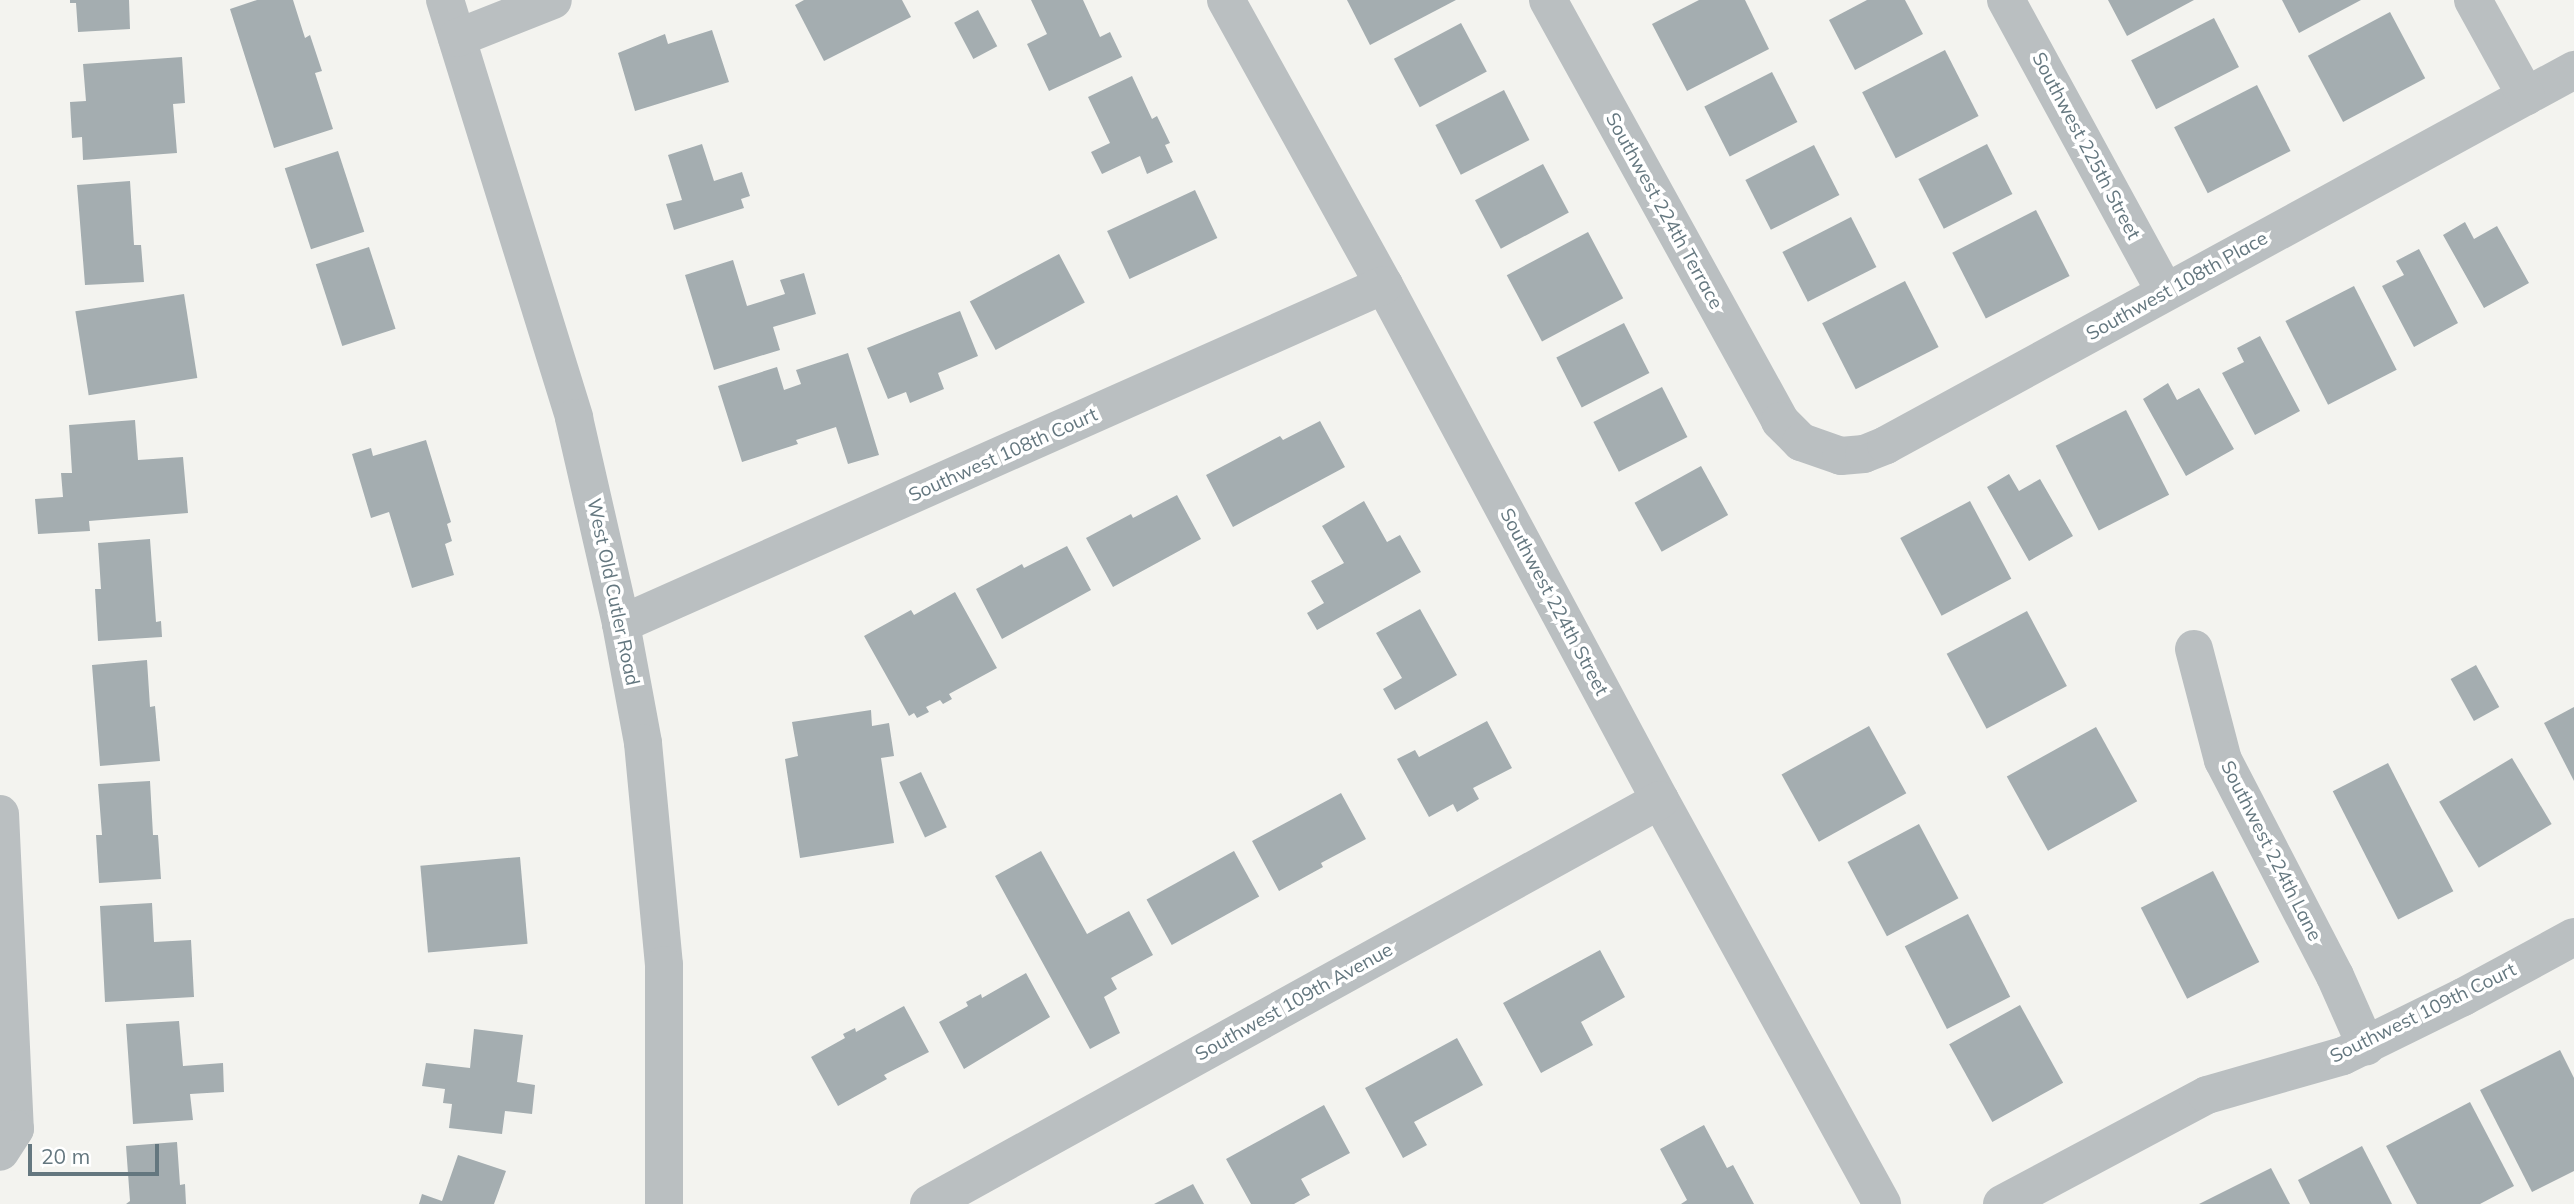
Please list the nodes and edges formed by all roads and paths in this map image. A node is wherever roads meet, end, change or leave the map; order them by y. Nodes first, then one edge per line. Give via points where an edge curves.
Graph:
1 (445, 0) edge
2 (553, 0) edge
3 (1226, 0) edge
4 (1548, 0) edge
5 (2006, 0) edge
6 (2473, 0) edge
7 (457, 38) junction
8 (2574, 70) edge
9 (2526, 96) junction
10 (1384, 285) junction
11 (2165, 292) junction
12 (1780, 421) joint
13 (621, 624) junction
14 (2194, 649) dead end
15 (1660, 800) junction
16 (0, 814) edge
17 (2574, 937) edge
18 (2366, 1046) junction
19 (0, 1152) edge
20 (664, 1204) edge
21 (929, 1204) edge
22 (1882, 1204) edge
23 (2002, 1204) edge

1 - 7 street, West Old Cutler Road
2 - 7 street
3 - 10 street, Southwest 224th Street
4 - 12 street, Southwest 224th Terrace
5 - 11 street, Southwest 225th Street
6 - 9 street
7 - 13 street, West Old Cutler Road via 574,418
8 - 9 street, Southwest 108th Place
9 - 11 street, Southwest 108th Place
10 - 13 street, Southwest 108th Court
10 - 15 street, Southwest 224th Street
11 - 12 street, Southwest 108th Place via 1875,450 1833,456 1801,442
13 - 20 street, West Old Cutler Road via 643,743 664,965
14 - 18 street, Southwest 224th Lane via 2224,760
15 - 21 street, Southwest 109th Avenue
15 - 22 street, Southwest 224th Street
16 - 19 street via 15,1129
17 - 18 street, Southwest 109th Court
18 - 23 street, Southwest 109th Court via 2207,1095

